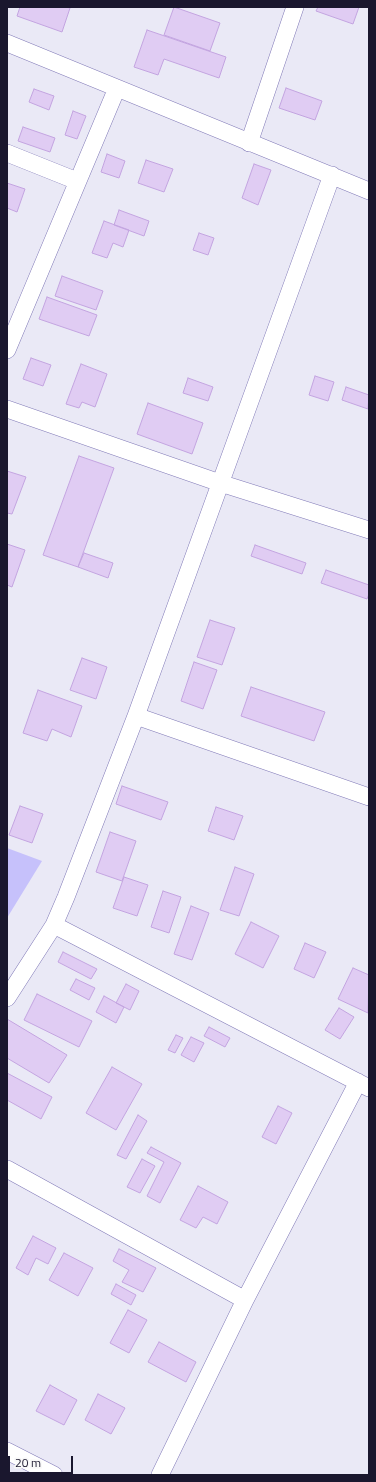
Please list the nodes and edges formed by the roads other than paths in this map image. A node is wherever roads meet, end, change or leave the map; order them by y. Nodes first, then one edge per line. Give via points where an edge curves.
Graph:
1 (295, 7) edge
2 (7, 43) edge
3 (117, 88) junction
4 (249, 143) junction
5 (7, 153) edge
6 (332, 175) junction
7 (77, 181) junction
8 (369, 191) edge
9 (7, 350) edge
10 (7, 409) edge
11 (220, 483) junction
12 (369, 530) edge
13 (136, 716) junction
14 (369, 797) edge
15 (54, 925) junction
16 (7, 998) edge
17 (364, 1085) edge
18 (7, 1169) edge
19 (246, 1300) junction
20 (7, 1451) edge
21 (54, 1475) edge
22 (160, 1475) edge

1 - 4 street
2 - 3 street
3 - 4 street
3 - 7 street
4 - 6 street
5 - 7 street
6 - 8 street
6 - 11 street
7 - 9 street
10 - 11 street
11 - 12 street
11 - 13 street
13 - 14 street
13 - 15 street
15 - 16 street
15 - 17 street
17 - 19 street
18 - 19 street
19 - 22 street
20 - 21 street

